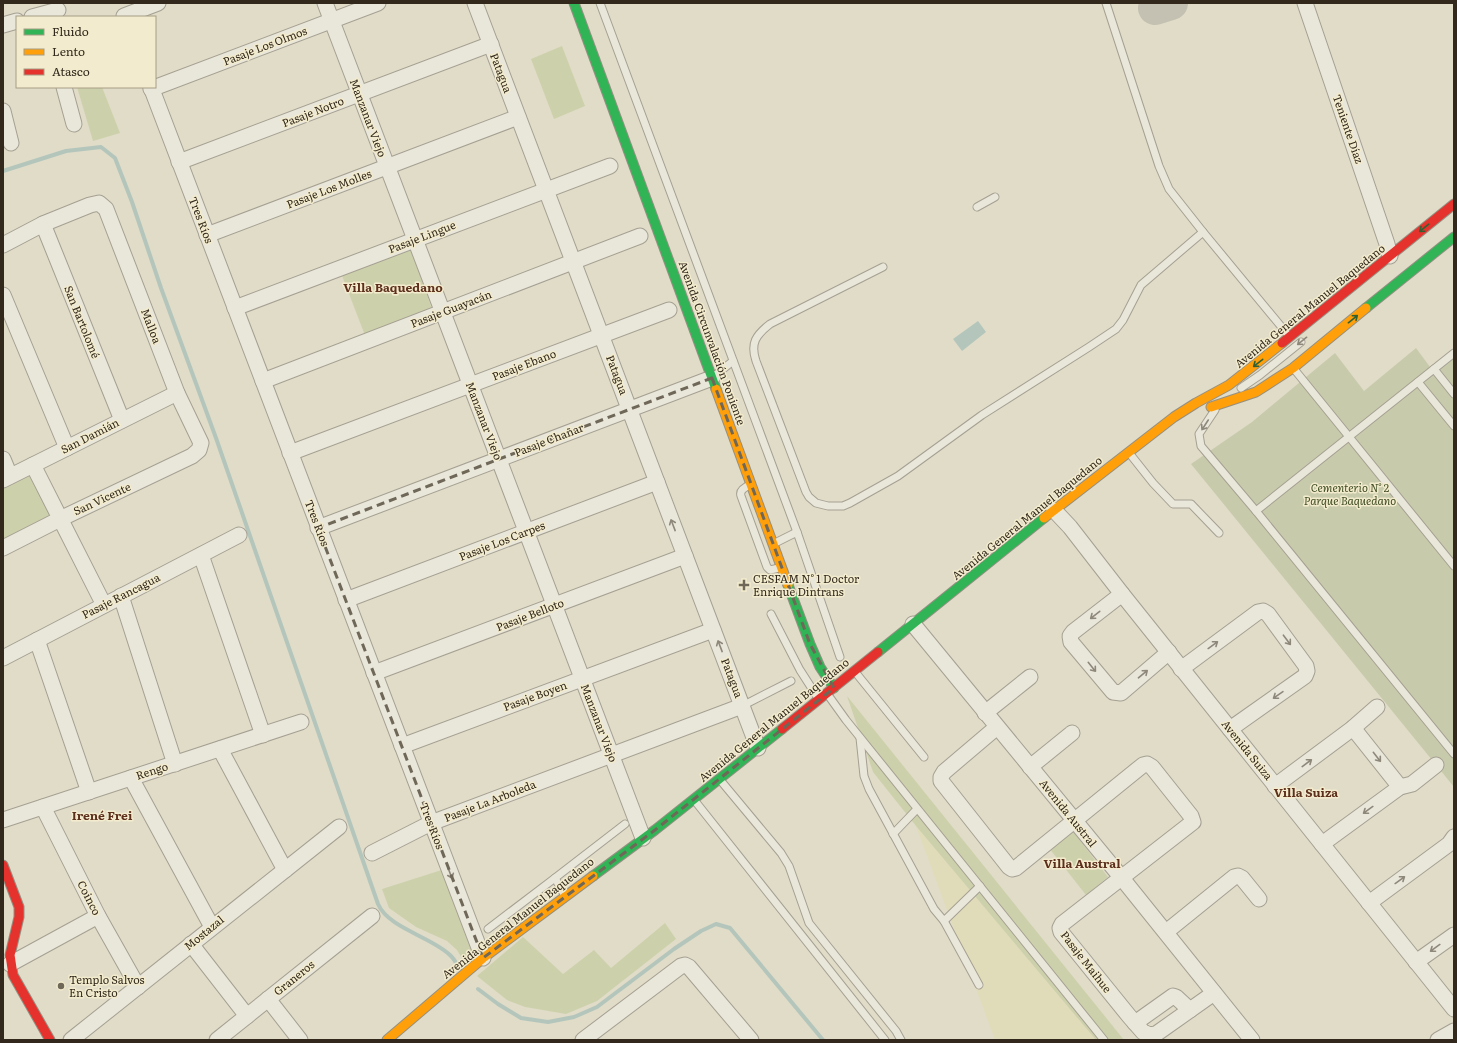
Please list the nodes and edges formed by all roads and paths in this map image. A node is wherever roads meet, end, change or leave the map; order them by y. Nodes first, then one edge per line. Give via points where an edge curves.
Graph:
1 (158, 3) edge
2 (325, 3) edge
3 (378, 3) edge
4 (475, 3) edge
5 (574, 3) edge
6 (600, 3) edge
7 (1106, 3) edge
8 (1305, 3) edge
9 (122, 12) edge
10 (16, 21) edge
11 (331, 21) junction
12 (3, 25) edge
13 (491, 44) junction
14 (156, 86) edge
15 (64, 88) edge
16 (151, 88) edge
17 (359, 94) junction
18 (3, 111) edge
19 (518, 117) junction
20 (74, 124) dead end
21 (11, 143) dead end
22 (179, 162) junction
23 (610, 166) dead end
24 (387, 167) junction
25 (546, 190) junction
26 (995, 197) dead end
27 (1454, 204) edge
28 (977, 207) dead end
29 (43, 224) junction
30 (1203, 232) junction
31 (207, 235) junction
32 (640, 236) dead end
33 (1454, 237) edge
34 (415, 240) junction
35 (3, 245) edge
36 (1390, 256) junction
37 (573, 262) junction
38 (883, 267) dead end
39 (1382, 273) dead end
40 (3, 295) edge
41 (235, 308) junction
42 (669, 310) dead end
43 (442, 312) junction
44 (602, 336) junction
45 (1307, 336) dead end
46 (1290, 337) junction
47 (1454, 353) edge
48 (733, 360) junction
49 (1293, 368) junction
50 (1434, 369) junction
51 (712, 378) junction
52 (263, 381) junction
53 (1418, 382) junction
54 (470, 385) junction
55 (177, 393) junction
56 (1454, 394) edge
57 (1217, 406) junction
58 (630, 409) junction
59 (1174, 417) junction
60 (122, 420) junction
61 (1454, 426) edge
62 (1350, 436) junction
63 (67, 448) junction
64 (199, 450) joint
65 (1128, 452) junction
66 (290, 453) junction
67 (498, 459) junction
68 (3, 460) edge
69 (33, 465) junction
70 (6, 478) edge
71 (657, 482) junction
72 (751, 484) junction
73 (1054, 510) junction
74 (1256, 511) junction
75 (60, 519) junction
76 (318, 528) junction
77 (526, 532) junction
78 (797, 532) junction
79 (1220, 534) dead end
80 (239, 535) dead end
81 (773, 544) junction
82 (3, 548) edge
83 (201, 555) junction
84 (685, 556) junction
85 (1454, 566) edge
86 (781, 567) junction
87 (1122, 594) junction
88 (121, 596) junction
89 (346, 600) junction
90 (104, 605) junction
91 (554, 605) junction
92 (771, 614) dead end
93 (913, 624) junction
94 (713, 630) junction
95 (36, 640) junction
96 (1169, 652) junction
97 (840, 657) dead end
98 (3, 658) edge
99 (1182, 668) junction
100 (854, 671) junction
101 (374, 674) junction
102 (1030, 677) dead end
103 (582, 679) junction
104 (791, 681) dead end
105 (834, 688) junction
106 (823, 697) junction
107 (742, 706) junction
108 (1377, 707) dead end
109 (985, 713) junction
110 (301, 722) dead end
111 (997, 727) junction
112 (1353, 728) junction
113 (1230, 729) junction
114 (1072, 733) dead end
115 (263, 735) junction
116 (860, 737) junction
117 (402, 746) junction
118 (758, 748) junction
119 (220, 749) junction
120 (611, 754) junction
121 (1454, 754) edge
122 (924, 757) dead end
123 (175, 764) junction
124 (1436, 766) dead end
125 (1030, 767) junction
126 (130, 778) junction
127 (719, 779) junction
128 (1276, 786) junction
129 (1400, 787) junction
130 (89, 792) junction
131 (694, 799) junction
132 (44, 807) junction
133 (917, 809) junction
134 (3, 820) edge
135 (1074, 821) junction
136 (431, 823) junction
137 (625, 824) dead end
138 (339, 827) dead end
139 (893, 834) junction
140 (643, 838) junction
141 (1452, 843) edge
142 (1322, 844) junction
143 (372, 853) dead end
144 (3, 865) edge
145 (285, 870) junction
146 (1121, 877) junction
147 (554, 878) junction
148 (6, 881) edge
149 (980, 886) junction
150 (565, 896) junction
151 (1259, 899) dead end
152 (1369, 903) junction
153 (98, 916) junction
154 (372, 916) dead end
155 (944, 921) junction
156 (212, 927) junction
157 (488, 929) dead end
158 (1166, 932) junction
159 (1454, 935) edge
160 (191, 944) junction
161 (483, 958) junction
162 (1416, 962) junction
163 (9, 973) edge
164 (979, 985) dead end
165 (138, 987) junction
166 (1214, 993) junction
167 (268, 999) junction
168 (1454, 1009) edge
169 (1190, 1010) junction
170 (247, 1016) junction
171 (1132, 1020) junction
172 (1454, 1031) edge
173 (745, 1038) edge
174 (50, 1040) edge
175 (71, 1040) edge
176 (217, 1040) edge
177 (300, 1040) edge
178 (387, 1040) edge
179 (583, 1040) edge
180 (885, 1040) edge
181 (900, 1040) edge
182 (1104, 1040) edge
183 (1252, 1040) edge
184 (1438, 1040) edge

1 - 9 street
2 - 11 street, Manzanar Viejo
3 - 11 street, Pasaje Los Olmos
4 - 13 street, Patagua
5 - 51 main road, Avenida Circunvalación Poniente
6 - 48 lane
7 - 30 lane via 1159,166 1169,189
8 - 36 street, Teniente Díaz
10 - 12 street
11 - 14 street, Pasaje Los Olmos
11 - 17 street, Manzanar Viejo
13 - 17 street, Pasaje Notro
13 - 19 street, Patagua
15 - 20 street
16 - 22 street, Tres Ríos
17 - 22 street, Pasaje Notro
17 - 24 street, Manzanar Viejo
18 - 21 street
19 - 24 street, Pasaje Los Molles
19 - 25 street, Patagua
22 - 31 street, Tres Ríos
23 - 25 street, Pasaje Lingue
24 - 31 street, Pasaje Los Molles
24 - 34 street, Manzanar Viejo
25 - 34 street, Pasaje Lingue
25 - 37 street, Patagua
26 - 28 lane
27 -> 36 main road, Avenida General Manuel Baquedano
29 - 35 street
29 - 55 street, Malloa via 90,205 99,203 106,209
29 - 60 street, San Bartolomé
30 - 38 lane via 1141,285 1123,320 1116,328 982,415 898,476 850,503 822,505 813,501 806,492 756,361 753,345 761,331 770,324
30 - 46 lane
31 - 41 street, Tres Ríos
32 - 37 street, Pasaje Guayacán
49 -> 33 main road, Avenida General Manuel Baquedano
34 - 41 street, Pasaje Lingue
34 - 43 street, Manzanar Viejo
36 - 39 lane
36 - 46 main road, Avenida General Manuel Baquedano
37 - 43 street, Pasaje Guayacán
37 - 44 street, Patagua
40 - 63 street
41 - 52 street, Tres Ríos
42 - 44 street, Pasaje Ebano
43 - 52 street, Pasaje Guayacán
43 - 54 street, Manzanar Viejo
44 - 54 street, Pasaje Ebano
44 - 58 street, Patagua
45 -> 57 lane
46 -> 59 main road, Avenida General Manuel Baquedano via 1229,386
47 - 50 lane
48 - 51 lane
48 - 78 lane
49 - 57 main road, Avenida General Manuel Baquedano via 1256,392
49 - 62 lane
50 - 53 lane
50 - 56 lane
51 - 58 street, Pasaje Chañar
51 - 72 main road, Avenida Circunvalación Poniente
52 - 66 street, Tres Ríos
53 - 61 lane
53 - 62 lane
54 - 66 street, Pasaje Ebano
54 - 67 street, Manzanar Viejo
55 - 60 street, San Damián
55 - 64 street, Malloa via 201,443
57 - 59 main road, Avenida General Manuel Baquedano
57 -> 74 lane via 1199,434 1201,446
58 - 67 street, Pasaje Chañar
58 - 71 street, Patagua
59 - 65 main road, Avenida General Manuel Baquedano
60 - 63 street, San Damián
62 - 74 lane
62 - 85 lane
63 - 69 street, San Damián
64 - 75 street, San Vicente via 192,456
65 - 73 main road, Avenida General Manuel Baquedano
65 - 79 lane via 1173,504 1191,504
66 - 76 street, Tres Ríos
67 - 76 street, Pasaje Chañar
67 - 77 street, Manzanar Viejo
68 - 70 street
69 - 70 street, San Damián
69 - 75 street
71 - 77 street, Pasaje Los Carpes
84 -> 71 street, Patagua
72 - 81 main road, Avenida Circunvalación Poniente
72 - 86 lane via 741,491 740,496 767,568 770,570
73 - 87 street, Avenida Suiza
73 - 93 main road, Avenida General Manuel Baquedano
74 - 121 lane
75 - 82 street, San Vicente
75 - 90 street
76 - 89 street, Tres Ríos
77 - 89 street, Pasaje Los Carpes
77 - 91 street, Manzanar Viejo
78 - 81 lane
78 - 97 lane
80 - 83 street, Pasaje Rancagua
81 - 86 main road, Avenida Circunvalación Poniente
83 - 88 street, Pasaje Rancagua
83 - 115 street
84 - 91 street, Pasaje Belloto
84 - 94 street, Patagua
86 - 105 main road, Avenida Circunvalación Poniente via 815,656
87 - 96 street, Avenida Suiza
87 -> 96 street via 1073,632 1070,636 1071,642 1117,694
88 - 90 street, Pasaje Rancagua
88 - 123 street
89 - 101 street, Tres Ríos
90 - 95 street, Pasaje Rancagua
91 - 101 street, Pasaje Belloto
91 - 103 street, Manzanar Viejo
92 - 106 lane via 800,670
93 - 100 main road, Avenida General Manuel Baquedano
93 - 109 street, Avenida Austral
94 - 103 street, Pasaje Boyen
107 -> 94 street, Patagua
95 - 98 street, Pasaje Rancagua
95 - 130 street
96 - 99 street, Avenida Suiza
99 - 113 street, Avenida Suiza
99 -> 113 street via 1258,612 1268,614 1302,660 1307,671 1305,676
100 - 105 main road, Avenida General Manuel Baquedano
100 - 122 lane
101 - 117 street, Tres Ríos
102 - 109 street
103 - 117 street, Pasaje Boyen
103 - 120 street, Manzanar Viejo
104 - 107 lane
105 - 106 main road, Avenida General Manuel Baquedano
106 - 116 lane
106 - 118 main road, Avenida General Manuel Baquedano
107 - 118 street, Patagua
107 - 120 street, Pasaje La Arboleda
108 - 112 street
109 - 111 street, Avenida Austral
110 - 115 street, Rengo
111 - 125 street, Avenida Austral
111 - 135 street via 944,772 941,781 1009,867 1016,868
128 -> 112 street
112 -> 129 street
113 - 128 street, Avenida Suiza
114 - 125 street
115 - 119 street, Rengo
116 - 133 lane
116 - 139 lane via 864,776
117 - 136 street, Tres Ríos
118 - 127 main road, Avenida General Manuel Baquedano
119 - 123 street, Rengo
119 - 145 street
120 - 136 street, Pasaje La Arboleda
120 - 140 street, Manzanar Viejo
123 - 126 street, Rengo
124 - 129 street via 1412,784
125 - 135 street, Avenida Austral
126 - 130 street, Rengo
126 - 156 street
127 - 131 main road, Avenida General Manuel Baquedano
127 - 181 lane via 781,853 789,866 809,923 896,1031
128 - 142 street, Avenida Suiza
129 -> 142 street
130 - 132 street, Rengo
131 - 140 main road, Avenida General Manuel Baquedano
131 - 180 lane
132 - 134 street, Rengo
132 - 153 street, Coinco
133 - 139 lane
133 - 149 lane
135 - 146 street, Avenida Austral
135 - 146 street, Pasaje Maihue via 1143,765 1152,767 1192,816 1193,822
136 - 143 street, Pasaje La Arboleda
136 -> 161 street, Tres Ríos
137 - 147 lane
138 - 145 street, Mostazal
139 - 155 lane via 934,909
140 - 150 main road, Avenida General Manuel Baquedano
152 -> 141 street
142 - 152 street, Avenida Suiza
144 - 148 main road
145 - 156 street, Mostazal
146 - 158 street, Avenida Austral
146 - 171 street, Pasaje Maihue via 1060,928
147 - 150 lane
147 - 157 lane
148 - 163 main road via 19,907
149 - 155 lane
149 - 182 lane
150 - 161 main road, Avenida General Manuel Baquedano
151 - 158 street via 1242,878 1234,877
152 - 162 street, Avenida Suiza
153 - 163 street
153 - 165 street, Coinco
154 - 167 street, Graneros
155 - 164 lane
156 - 160 street, Mostazal
158 - 166 street, Avenida Austral
159 -> 162 street
160 - 165 street, Mostazal
160 - 170 street
161 - 178 main road, Avenida General Manuel Baquedano via 401,1032
162 - 168 street, Avenida Suiza
163 - 174 main road
165 - 175 street, Mostazal
166 - 169 street
166 - 183 street, Avenida Austral
167 - 170 street, Graneros
167 - 177 street
169 - 171 street via 1173,996
169 - 171 street via 1156,1034 1143,1032
170 - 176 street, Graneros
172 - 184 street
173 - 179 street via 685,965

